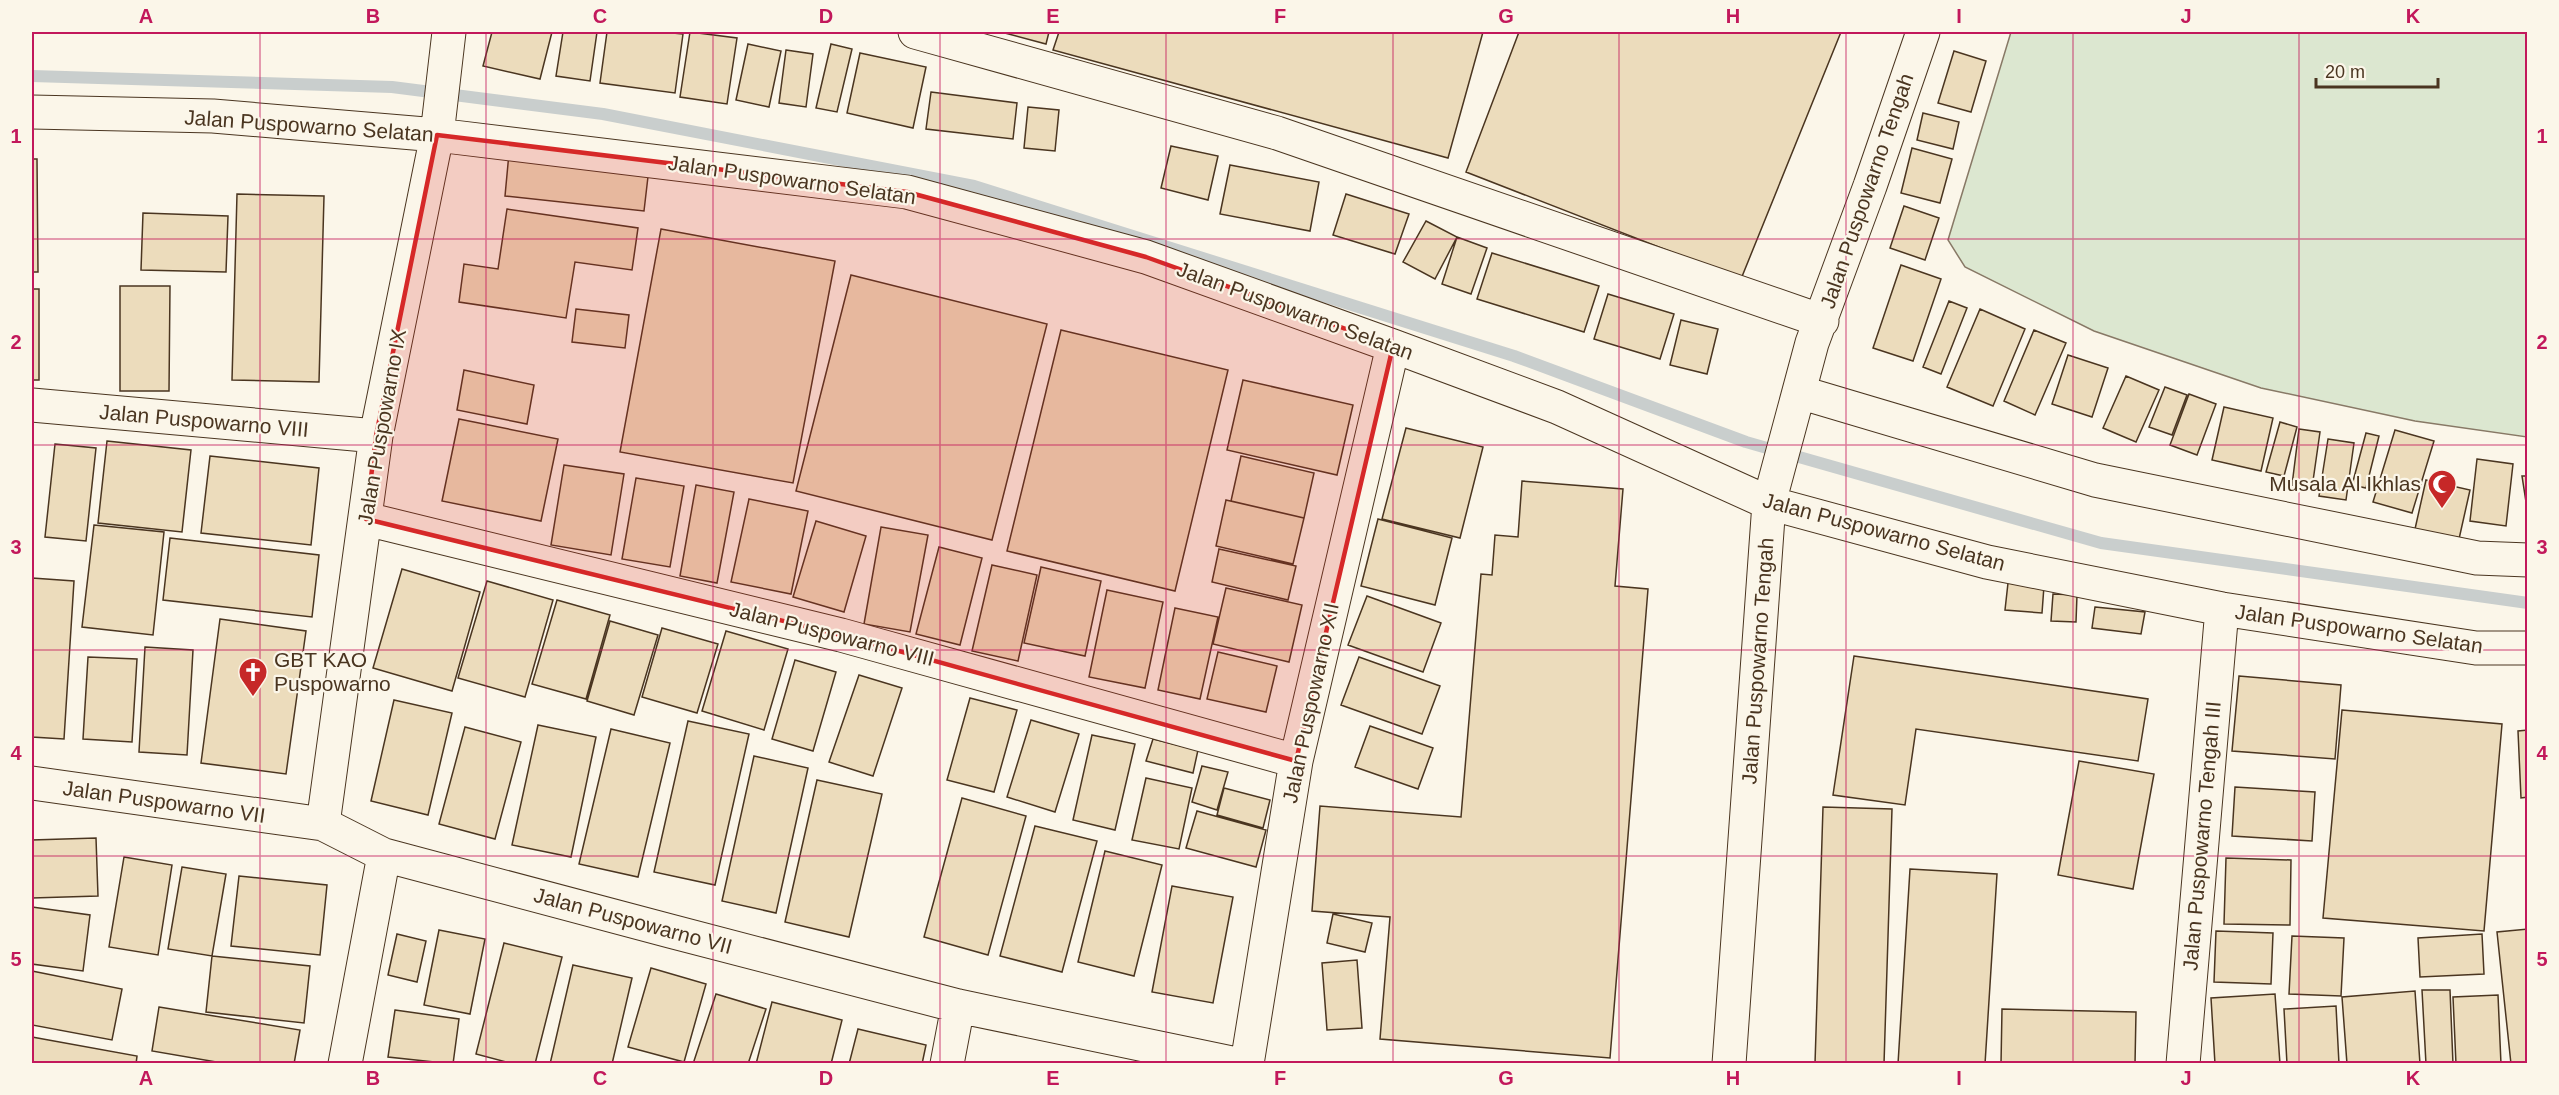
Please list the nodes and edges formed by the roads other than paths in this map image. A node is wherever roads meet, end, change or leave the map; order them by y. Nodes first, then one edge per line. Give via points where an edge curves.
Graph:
1 (449, 32) edge
2 (915, 32) edge
3 (1923, 32) edge
4 (32, 112) edge
5 (439, 122) junction
6 (1822, 321) junction
7 (1393, 345) junction
8 (1797, 400) junction
9 (32, 405) edge
10 (376, 436) junction
11 (1771, 494) junction
12 (366, 519) junction
13 (2528, 560) edge
14 (2222, 609) junction
15 (2528, 648) edge
16 (1296, 761) junction
17 (32, 783) edge
18 (323, 824) junction
19 (384, 855) junction
20 (958, 1006) junction
21 (345, 1064) edge
22 (948, 1064) edge
23 (1236, 1064) edge
24 (1247, 1064) edge
25 (1729, 1064) edge
26 (2183, 1064) edge

1 - 5 street, Jalan Puspowarno IX
2 - 6 street via 1277,133
3 - 6 street, Jalan Puspowarno Tengah
4 - 5 street, Jalan Puspowarno Selatan
5 - 7 street, Jalan Puspowarno Selatan via 907,192 1146,257
5 - 10 street, Jalan Puspowarno IX
6 - 8 street, Jalan Puspowarno Tengah
7 - 11 street, Jalan Puspowarno Selatan
7 - 16 street, Jalan Puspowarno XII
8 - 11 street, Jalan Puspowarno Tengah
8 - 13 street via 2095,480 2477,558
9 - 10 street, Jalan Puspowarno VIII
10 - 12 street, Jalan Puspowarno IX
11 - 14 street, Jalan Puspowarno Selatan via 1987,562
11 - 25 street, Jalan Puspowarno Tengah
12 - 16 street, Jalan Puspowarno VIII via 841,635
12 - 18 street, Jalan Puspowarno IX
14 - 15 street, Jalan Puspowarno Selatan via 2476,648
14 - 26 street, Jalan Puspowarno Tengah III
16 - 24 street, Jalan Puspowarno XII
17 - 18 street, Jalan Puspowarno VII
18 - 19 street, Jalan Puspowarno VII
19 - 20 street, Jalan Puspowarno VII
19 - 21 street
20 - 22 street
20 - 23 street, Jalan Puspowarno VII

